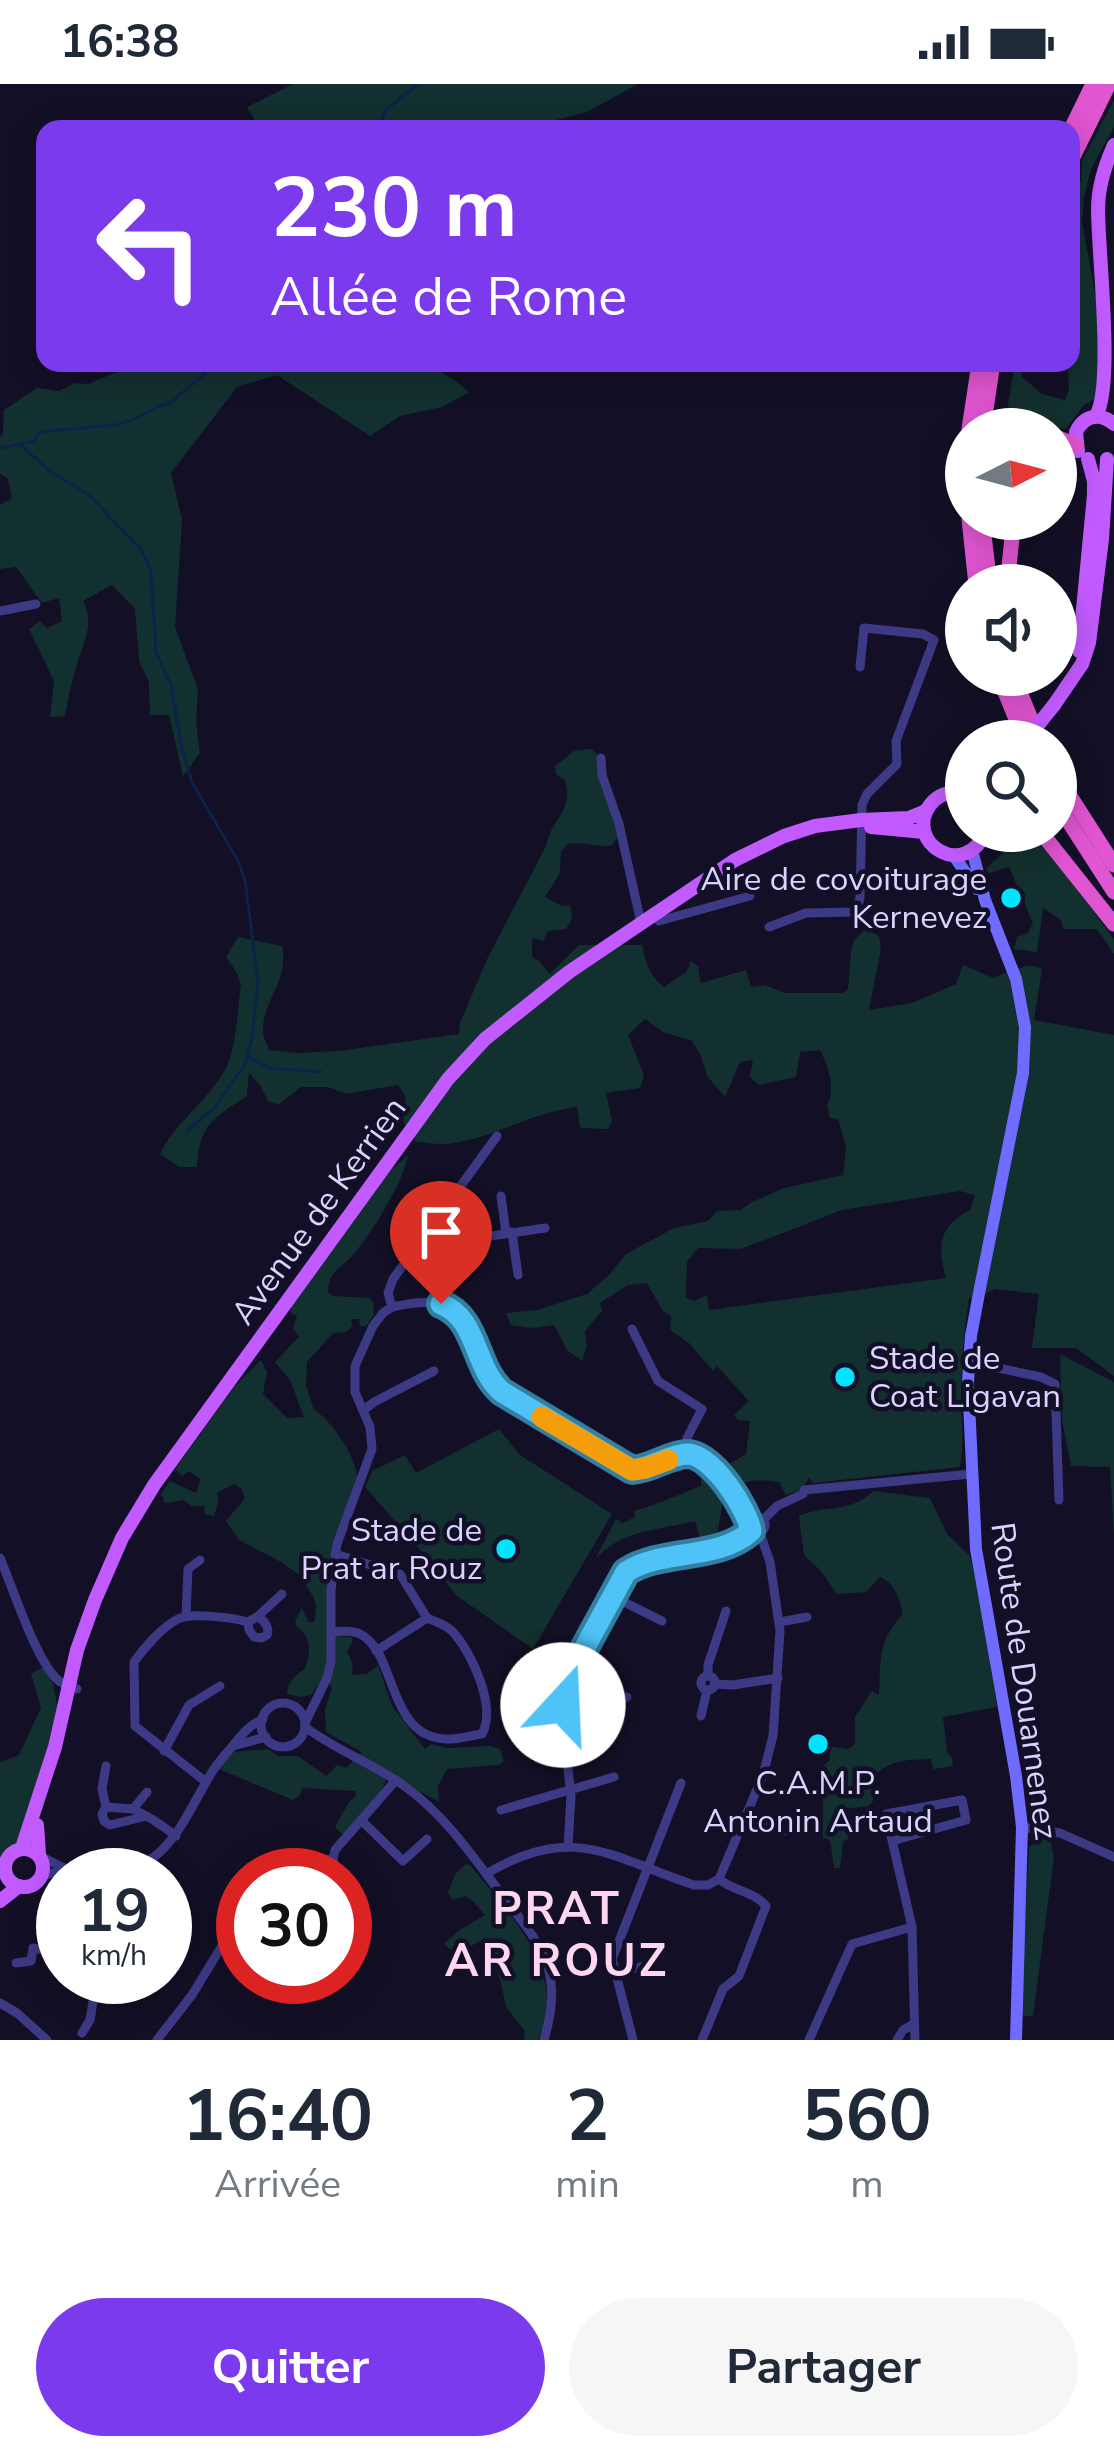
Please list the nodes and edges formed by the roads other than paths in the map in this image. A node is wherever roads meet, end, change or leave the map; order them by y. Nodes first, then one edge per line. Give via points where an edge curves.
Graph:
1 (1094, 84) edge
2 (1109, 84) edge
3 (1076, 120) edge
4 (1080, 143) edge
5 (1114, 145) edge
6 (1114, 163) edge
7 (1114, 302) edge
8 (1110, 325) edge
9 (978, 372) edge
10 (991, 372) edge
11 (1114, 392) edge
12 (972, 408) edge
13 (985, 408) edge
14 (1096, 416) junction
15 (1114, 422) edge
16 (1077, 432) edge
17 (1077, 447) edge
18 (1111, 456) edge
19 (1088, 459) junction
20 (36, 604) dead end
21 (0, 611) edge
22 (1077, 655) edge
23 (860, 667) dead end
24 (1077, 671) edge
25 (1060, 696) edge
26 (1042, 720) edge
27 (601, 758) dead end
28 (945, 794) edge
29 (1077, 807) edge
30 (926, 811) junction
31 (861, 824) junction
32 (925, 832) junction
33 (1077, 835) edge
34 (966, 852) edge
35 (973, 852) edge
36 (1057, 852) edge
37 (954, 856) junction
38 (1114, 865) edge
39 (1114, 892) edge
40 (750, 896) dead end
41 (985, 900) junction
42 (648, 918) junction
43 (1114, 924) edge
44 (769, 927) dead end
45 (497, 1136) dead end
46 (501, 1196) dead end
47 (545, 1228) dead end
48 (428, 1232) junction
49 (509, 1232) junction
50 (518, 1275) dead end
51 (392, 1306) junction
52 (632, 1329) dead end
53 (969, 1362) junction
54 (434, 1371) dead end
55 (363, 1410) junction
56 (688, 1454) junction
57 (971, 1474) junction
58 (1059, 1500) dead end
59 (754, 1528) junction
60 (335, 1554) junction
61 (0, 1558) edge
62 (200, 1559) dead end
63 (282, 1594) dead end
64 (612, 1596) junction
65 (726, 1611) dead end
66 (186, 1616) junction
67 (807, 1617) dead end
68 (427, 1618) junction
69 (253, 1620) junction
70 (662, 1621) dead end
71 (779, 1622) junction
72 (332, 1631) junction
73 (269, 1637) dead end
74 (376, 1651) junction
75 (778, 1678) junction
76 (710, 1683) junction
77 (220, 1686) dead end
78 (73, 1687) junction
79 (315, 1697) junction
80 (627, 1697) dead end
81 (563, 1705) junction
82 (297, 1708) junction
83 (701, 1716) dead end
84 (263, 1719) junction
85 (305, 1725) junction
86 (266, 1737) junction
87 (294, 1744) junction
88 (233, 1746) junction
89 (331, 1747) junction
90 (164, 1750) junction
91 (106, 1766) dead end
92 (614, 1777) dead end
93 (396, 1780) junction
94 (206, 1782) junction
95 (681, 1783) dead end
96 (571, 1788) junction
97 (147, 1792) dead end
98 (106, 1808) junction
99 (133, 1809) junction
100 (501, 1810) dead end
101 (746, 1815) junction
102 (147, 1816) junction
103 (362, 1820) junction
104 (1022, 1827) junction
105 (804, 1828) dead end
106 (176, 1836) junction
107 (427, 1839) dead end
108 (892, 1841) junction
109 (568, 1846) junction
110 (22, 1848) junction
111 (39, 1848) edge
112 (163, 1848) edge
113 (337, 1848) edge
114 (36, 1853) edge
115 (1114, 1857) edge
116 (647, 1867) junction
117 (486, 1874) junction
118 (3, 1879) edge
119 (719, 1880) junction
120 (36, 1881) edge
121 (19, 1886) junction
122 (0, 1901) edge
123 (912, 1927) junction
124 (36, 1948) edge
125 (216, 1955) edge
126 (16, 1963) dead end
127 (643, 1966) dead end
128 (614, 1975) junction
129 (0, 2003) edge
130 (93, 2004) edge
131 (914, 2024) junction
132 (82, 2033) dead end
133 (47, 2040) edge
134 (157, 2040) edge
135 (544, 2040) edge
136 (633, 2040) edge
137 (702, 2040) edge
138 (808, 2040) edge
139 (897, 2040) edge
140 (915, 2040) edge
141 (1016, 2040) edge

1 - 3 highway
2 - 4 highway
5 - 8 main road via 1098,206
6 - 7 main road via 1106,215
8 - 14 main road via 1106,394
9 - 12 highway
10 - 13 highway
11 - 15 main road
14 - 15 main road
14 - 16 main road
17 - 19 main road
18 - 19 main road
18 - 24 main road via 1089,643
19 - 22 main road via 1094,495
20 - 21 street
23 - 31 street via 864,628 934,640 896,741 897,764 867,794
25 - 26 main road, bridge
27 - 42 street
28 - 30 main road, Avenue de Kerrien
29 - 38 highway
30 - 31 main road, Avenue de Kerrien
30 - 32 main road
31 - 32 main road, Avenue de Kerrien
31 - 42 main road, Avenue de Kerrien via 760,848
31 - 44 street via 857,908
32 - 37 main road via 935,849
33 - 39 highway
34 - 37 main road
35 - 41 main road, Route de Douarnenez
36 - 43 highway
37 - 41 main road, Route de Douarnenez
40 - 42 street, Avenue de Kerrien
41 - 53 main road, Route de Douarnenez via 1016,979 1025,1042
42 - 78 main road, Avenue de Kerrien via 529,1004 455,1071 154,1485 95,1600
45 - 48 street
46 - 49 street
47 - 49 street
48 - 49 street via 444,1243
48 - 51 street via 390,1285
49 - 50 street
51 - 55 street via 355,1366
51 - 56 street via 454,1310 493,1390 632,1470
52 - 56 street via 658,1381 702,1409
53 - 57 main road, Route de Douarnenez
53 - 58 street, Route de Douarnenez via 1055,1384
54 - 55 street
55 - 60 street via 372,1449
56 - 59 street via 708,1462
57 - 59 street via 804,1492
57 - 104 main road, Route de Douarnenez
59 - 64 street via 735,1542 636,1566
59 - 71 street via 768,1553
60 - 68 street via 400,1574
60 - 72 street
61 - 78 street via 44,1660
62 - 66 street via 188,1569
63 - 69 street
64 - 70 street
64 - 81 street via 568,1679
65 - 76 street via 708,1664
66 - 69 street
66 - 90 street via 133,1667 135,1726
67 - 71 street
68 - 74 street
68 - 74 street via 451,1628 476,1666 488,1724 482,1734 445,1739 417,1730
69 - 73 street via 254,1637
71 - 75 street
72 - 74 street via 359,1633
72 - 79 street via 329,1669
75 - 76 street
75 - 101 street via 766,1766
76 - 83 street
77 - 90 street via 189,1705
78 - 110 main road, Avenue de Kerrien
78 - 111 main road, Avenue de Kerrien via 37,1827
79 - 82 street
79 - 85 street
80 - 81 street
81 - 96 street
82 - 84 street via 278,1704
82 - 85 street
84 - 86 street
84 - 88 street
85 - 87 street
85 - 89 street
86 - 87 street
86 - 88 street
87 - 89 street
88 - 94 street
89 - 93 street
90 - 94 street
91 - 98 street
92 - 96 street
93 - 103 street
93 - 117 street via 445,1822
94 - 106 street
95 - 116 street
96 - 100 street
96 - 109 street
97 - 99 street
98 - 99 street
98 - 102 street via 108,1825
99 - 102 street
101 - 105 street via 788,1831
101 - 119 street
102 - 106 street
103 - 107 street via 403,1861
103 - 113 street
104 - 115 street via 1069,1836
104 - 141 main road, Route de Douarnenez
106 - 112 street
108 - 108 street via 886,1814 962,1801 966,1820
108 - 123 street
109 - 116 street
109 - 117 street via 530,1852
110 - 114 main road
110 - 118 main road via 7,1860
116 - 119 street via 694,1886
116 - 128 street via 613,1953
117 - 135 street via 545,1960 553,1998
118 - 121 main road
119 - 137 street via 766,1906
120 - 121 main road
121 - 122 main road
123 - 131 street
123 - 138 street via 852,1944
124 - 126 street via 31,1961
125 - 134 street
127 - 128 street
128 - 136 street
129 - 133 street
130 - 132 street
131 - 139 street
131 - 140 street

